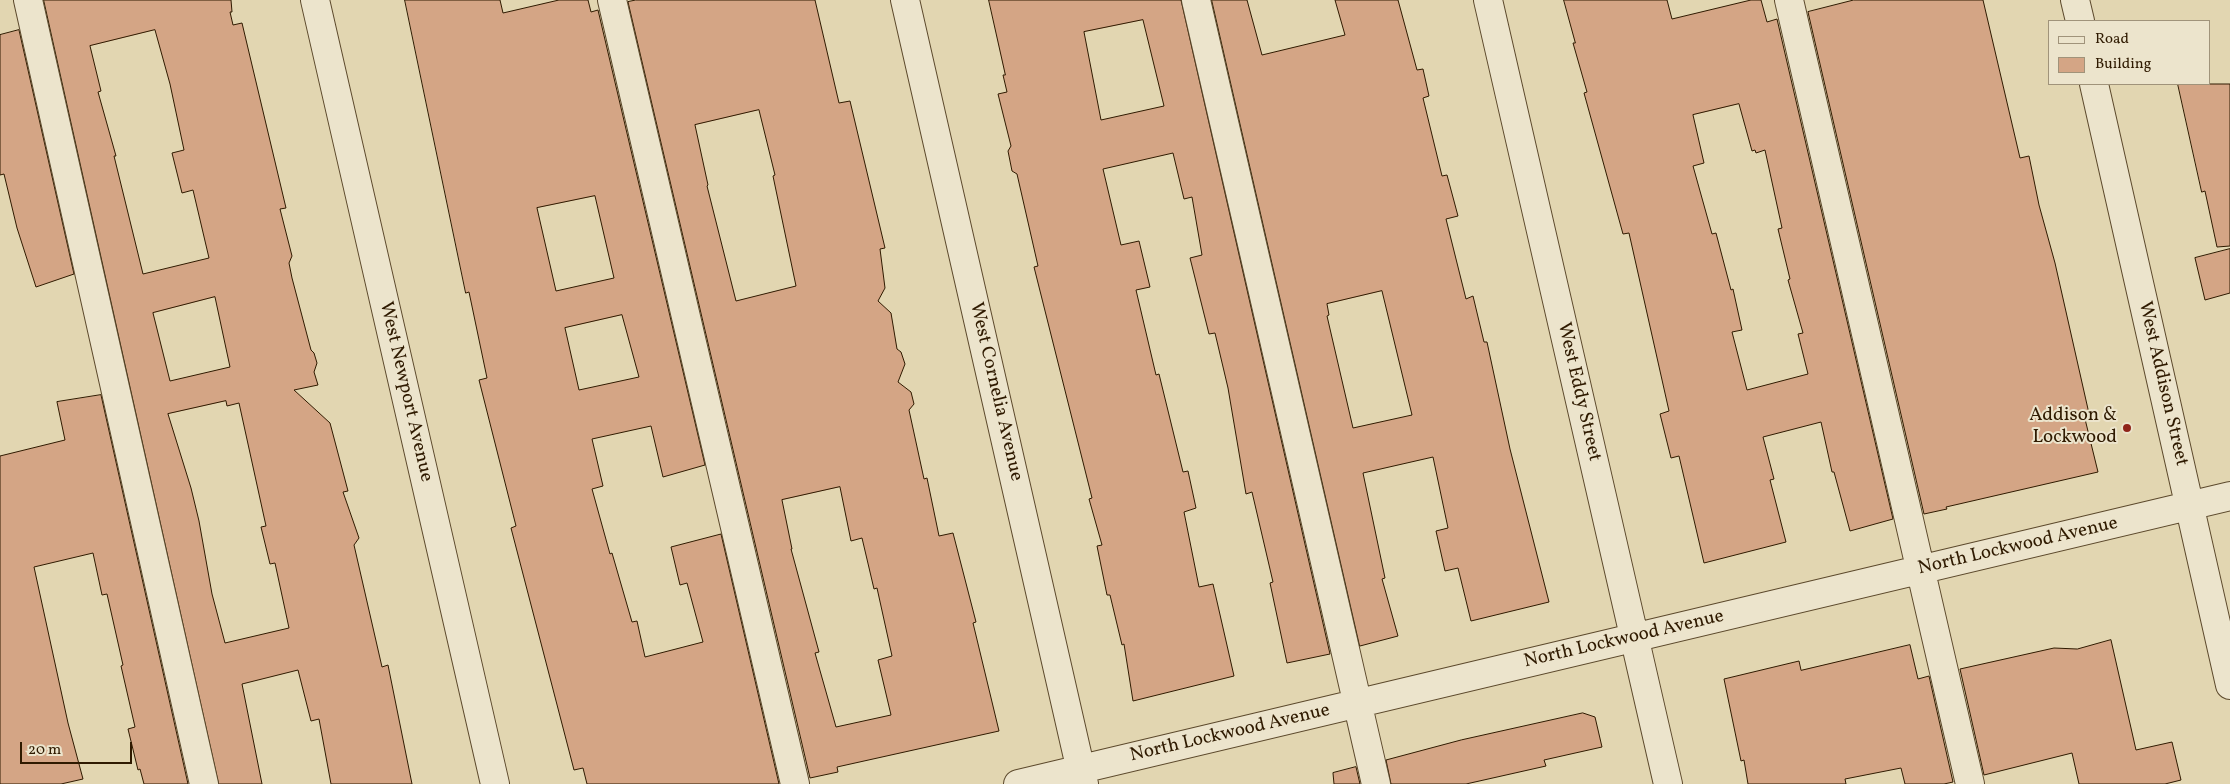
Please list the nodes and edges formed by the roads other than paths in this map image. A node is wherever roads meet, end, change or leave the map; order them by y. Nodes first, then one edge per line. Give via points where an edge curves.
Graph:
1 (28, 0) edge
2 (315, 0) edge
3 (612, 0) edge
4 (905, 0) edge
5 (1196, 0) edge
6 (1488, 0) edge
7 (1789, 0) edge
8 (2075, 0) edge
9 (2080, 20) edge
10 (2094, 85) edge
11 (2230, 496) edge
12 (2190, 506) junction
13 (1920, 570) junction
14 (1635, 638) junction
15 (2230, 685) edge
16 (1358, 703) junction
17 (1082, 776) edge
18 (204, 784) edge
19 (495, 784) edge
20 (795, 784) edge
21 (1018, 784) edge
22 (1376, 784) edge
23 (1668, 784) edge
24 (1970, 784) edge

1 - 18 street
2 - 19 street, West Newport Avenue
3 - 20 street
4 - 17 street, West Cornelia Avenue
5 - 16 street
6 - 14 street, West Eddy Street
7 - 13 street
8 - 9 street
10 - 12 street, West Addison Street
11 - 12 street, North Lockwood Avenue
12 - 13 street, North Lockwood Avenue
12 - 15 street, West Addison Street
13 - 14 street, North Lockwood Avenue
13 - 24 street
14 - 16 street, North Lockwood Avenue
14 - 23 street, West Eddy Street
16 - 17 street, North Lockwood Avenue
16 - 22 street
17 - 21 street, North Lockwood Avenue

